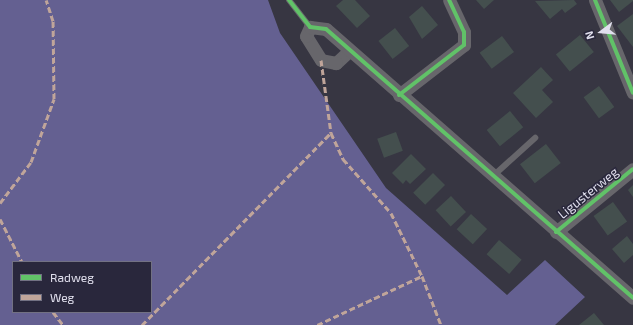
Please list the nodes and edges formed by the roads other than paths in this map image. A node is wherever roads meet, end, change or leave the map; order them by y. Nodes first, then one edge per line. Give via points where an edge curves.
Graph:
1 (289, 0) edge
2 (449, 0) edge
3 (595, 0) edge
4 (310, 27) junction
5 (349, 51) junction
6 (629, 72) edge
7 (633, 93) edge
8 (399, 95) junction
9 (535, 138) dead end
10 (633, 169) edge
11 (492, 176) junction
12 (556, 232) junction
13 (632, 294) edge

1 - 4 lane
2 - 8 street via 464,32 464,45
3 - 6 street
4 - 5 street via 326,29
4 - 5 street via 306,36 321,60 336,63
5 - 8 street
6 - 7 street
8 - 11 street
9 - 11 lane
10 - 12 street, Ligusterweg
11 - 12 street
12 - 13 street

